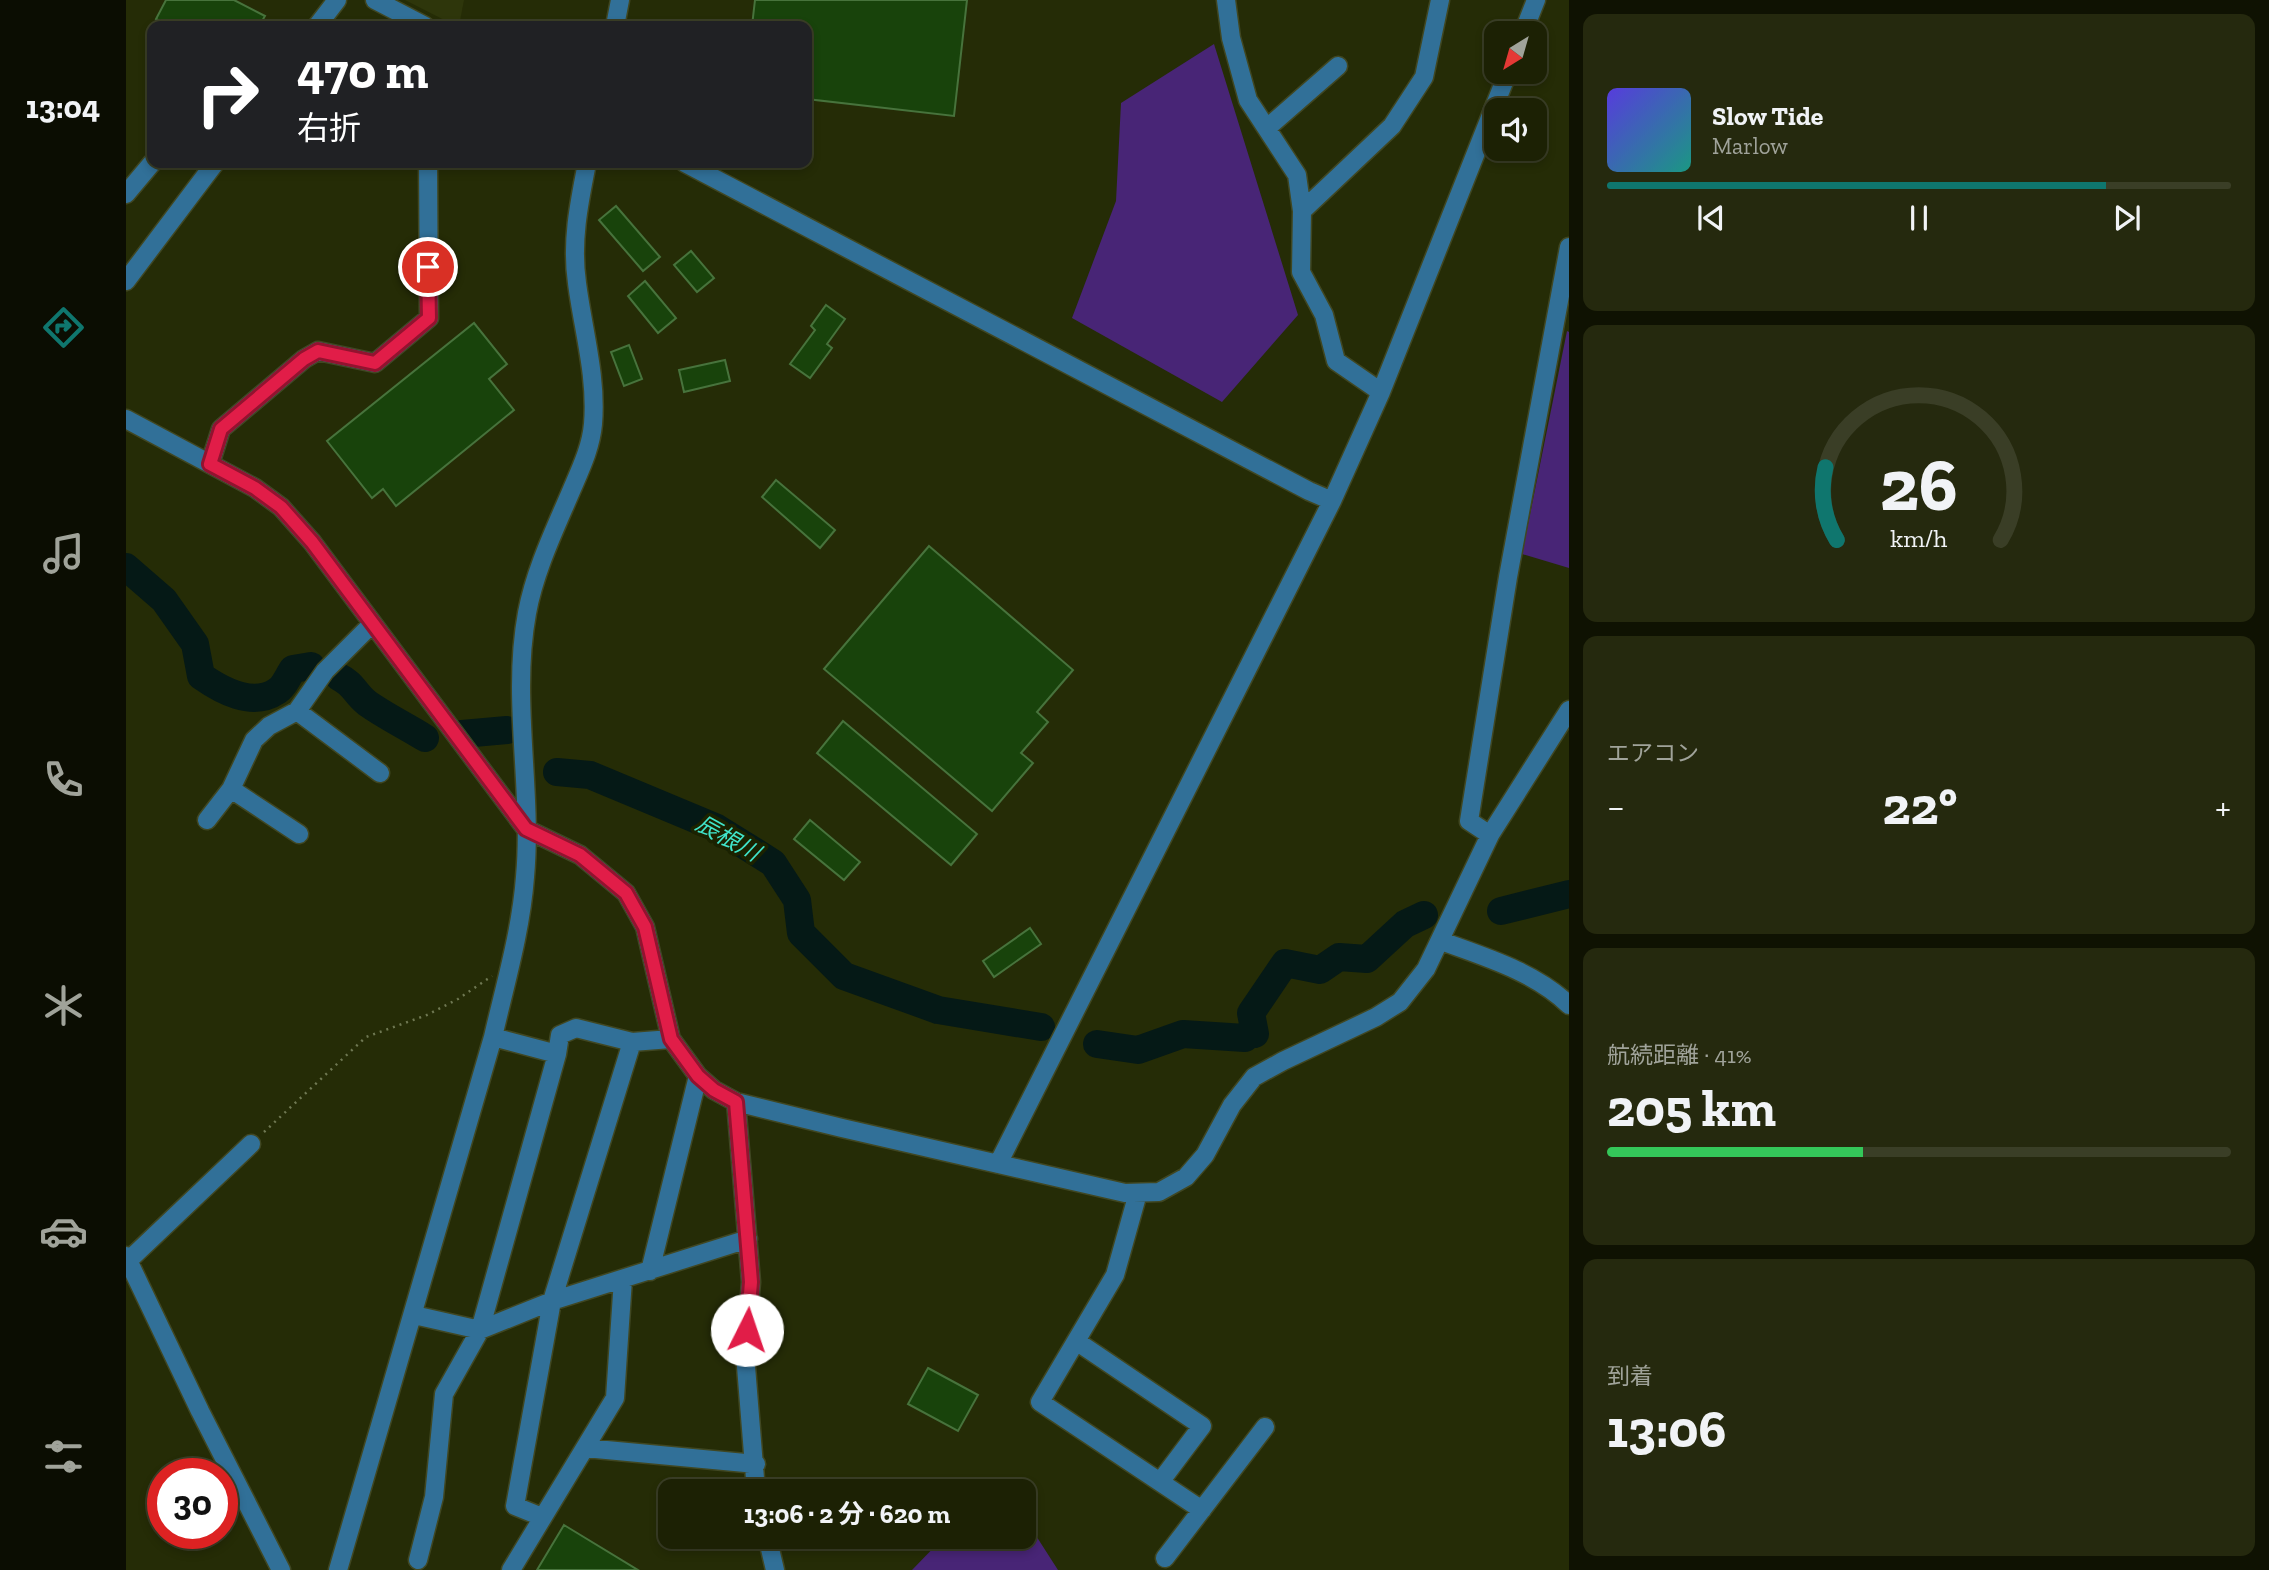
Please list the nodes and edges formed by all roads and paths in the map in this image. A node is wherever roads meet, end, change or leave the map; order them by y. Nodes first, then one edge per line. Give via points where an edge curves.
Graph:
1 (337, 0) edge
2 (375, 0) edge
3 (620, 0) edge
4 (1226, 0) edge
5 (1440, 0) edge
6 (1536, 0) edge
7 (321, 21) edge
8 (415, 21) edge
9 (616, 21) edge
10 (1528, 21) edge
11 (1338, 66) dead end
12 (1503, 84) edge
13 (1267, 128) junction
14 (148, 168) edge
15 (211, 168) edge
16 (428, 168) edge
17 (586, 168) edge
18 (695, 168) edge
19 (126, 194) edge
20 (1302, 212) junction
21 (1569, 247) edge
22 (126, 281) edge
23 (1381, 393) junction
24 (126, 419) edge
25 (210, 464) junction
26 (1332, 501) junction
27 (372, 624) junction
28 (1569, 710) edge
29 (297, 711) junction
30 (380, 773) dead end
31 (231, 789) junction
32 (207, 820) dead end
33 (526, 829) junction
34 (299, 834) dead end
35 (1490, 835) junction
36 (1441, 940) junction
37 (509, 971) junction
38 (1569, 1004) edge
39 (493, 1037) junction
40 (671, 1039) junction
41 (632, 1042) junction
42 (557, 1054) junction
43 (698, 1076) junction
44 (736, 1102) junction
45 (251, 1144) joint
46 (998, 1164) junction
47 (1138, 1193) junction
48 (748, 1239) junction
49 (127, 1258) edge
50 (650, 1271) junction
51 (624, 1279) junction
52 (552, 1301) junction
53 (414, 1315) junction
54 (480, 1330) junction
55 (1076, 1341) junction
56 (1265, 1427) dead end
57 (585, 1448) junction
58 (756, 1464) junction
59 (756, 1479) edge
60 (1160, 1482) junction
61 (1202, 1510) junction
62 (542, 1517) junction
63 (770, 1549) edge
64 (1165, 1558) dead end
65 (418, 1560) dead end
66 (281, 1570) edge
67 (338, 1570) edge
68 (511, 1570) edge
69 (775, 1570) edge

1 - 7 street
2 - 8 street
3 - 9 street
4 - 13 street via 1248,100
5 - 20 street via 1424,76 1392,126
6 - 10 street
11 - 13 street
12 - 23 street
13 - 20 street via 1297,175
14 - 19 street
15 - 22 street
16 - 25 street via 429,318 375,363 318,351 304,359 221,429
17 - 33 street via 574,243 576,281 594,380 593,427 588,453 536,576 527,613 522,688
18 - 26 street
20 - 23 street via 1301,272 1324,315 1336,361
21 - 35 street via 1469,821
23 - 26 street
24 - 25 street
25 - 27 street via 281,507
26 - 46 street
27 - 29 street via 325,671
27 - 33 street
28 - 35 street
29 - 30 street
29 - 31 street via 254,740
31 - 32 street
31 - 34 street
33 - 37 street via 526,876
33 - 40 street via 580,855 626,893 645,927
35 - 36 street
36 - 38 street via 1552,988
36 - 47 street via 1400,1002 1254,1077 1232,1105 1205,1156 1186,1177 1159,1192
37 - 39 street
37 - 45 path via 490,977 427,1015 366,1037
39 - 42 street
39 - 53 street
40 - 41 street
40 - 43 street
41 - 42 street via 576,1028 561,1035
41 - 52 street
42 - 54 street
43 - 44 street
43 - 50 street
44 - 46 street
44 - 48 street
45 - 49 street
46 - 47 street
47 - 55 street via 1115,1275
48 - 50 street
48 - 58 street via 751,1282 745,1354
49 - 66 street
50 - 51 street
51 - 52 street
51 - 57 street via 615,1398
52 - 54 street
52 - 62 street via 515,1506
53 - 54 street
53 - 67 street
54 - 65 street via 444,1394 434,1497
55 - 60 street via 1041,1402
55 - 60 street via 1202,1426
56 - 61 street
57 - 58 street
57 - 62 street
58 - 59 street
60 - 61 street
61 - 64 street
62 - 68 street
63 - 69 street

